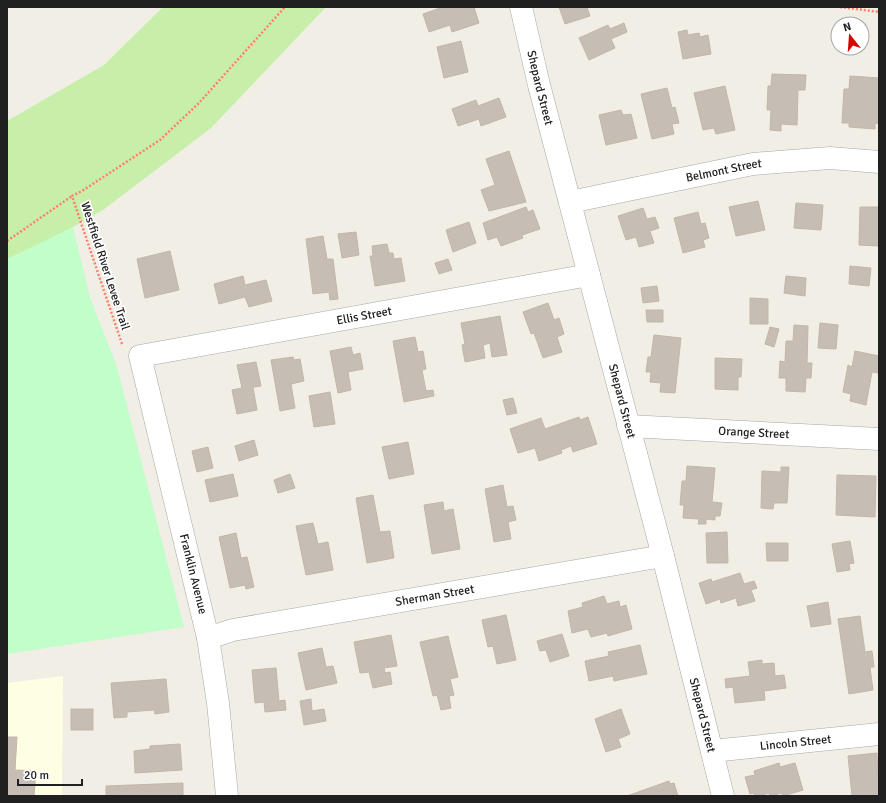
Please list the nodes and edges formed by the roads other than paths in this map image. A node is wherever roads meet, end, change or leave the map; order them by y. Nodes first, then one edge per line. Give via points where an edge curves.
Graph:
1 (521, 7) edge
2 (879, 162) edge
3 (570, 202) junction
4 (589, 275) junction
5 (140, 356) joint
6 (628, 426) junction
7 (879, 439) edge
8 (663, 556) junction
9 (208, 638) junction
10 (879, 734) edge
11 (712, 751) junction
12 (227, 796) edge
13 (723, 796) edge

1 - 3 street, Shepard Street
2 - 3 street, Belmont Street via 830,158 753,164
3 - 4 street, Shepard Street
4 - 5 street, Ellis Street
4 - 6 street, Shepard Street
5 - 9 street, Franklin Avenue
6 - 7 street, Orange Street
6 - 8 street, Shepard Street
8 - 9 street, Sherman Street via 233,630
8 - 11 street, Shepard Street
9 - 12 street, Franklin Avenue via 218,703
10 - 11 street, Lincoln Street
11 - 13 street, Shepard Street

